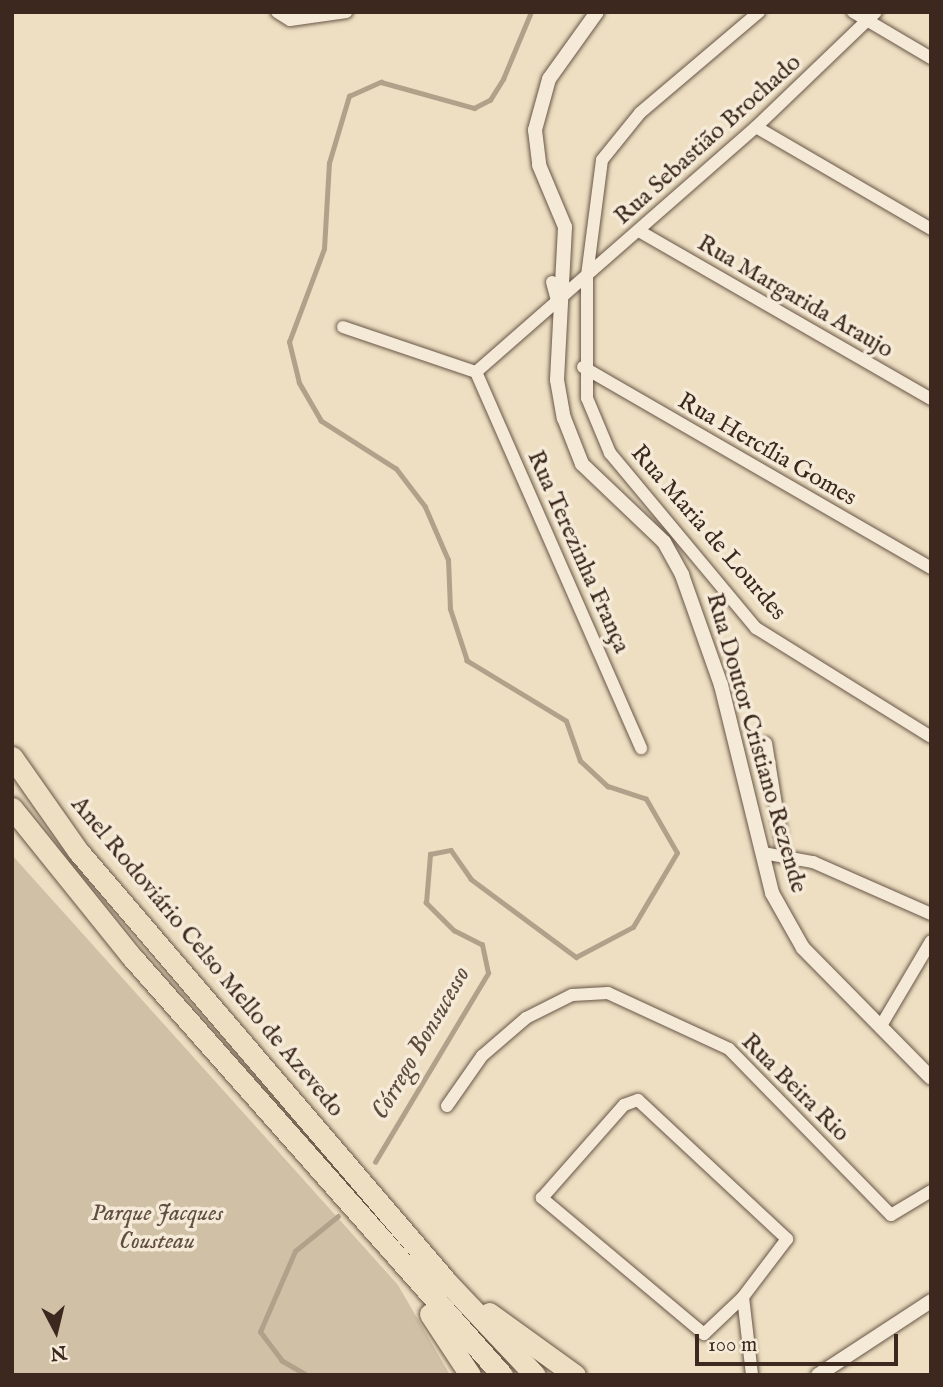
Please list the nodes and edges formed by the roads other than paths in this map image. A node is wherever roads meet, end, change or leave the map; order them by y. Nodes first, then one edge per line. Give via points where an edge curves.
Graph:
1 (277, 12) edge
2 (346, 12) edge
3 (597, 12) edge
4 (759, 12) edge
5 (853, 12) edge
6 (873, 18) edge
7 (931, 58) edge
8 (756, 127) junction
9 (931, 229) edge
10 (639, 231) junction
11 (587, 275) junction
12 (552, 282) dead end
13 (560, 298) junction
14 (343, 327) dead end
15 (583, 368) junction
16 (476, 372) junction
17 (931, 399) edge
18 (931, 568) edge
19 (931, 737) edge
20 (766, 743) dead end
21 (641, 748) dead end
22 (12, 757) edge
23 (13, 809) edge
24 (763, 853) junction
25 (784, 854) junction
26 (931, 914) edge
27 (931, 941) edge
28 (882, 1024) junction
29 (931, 1078) edge
30 (447, 1106) dead end
31 (931, 1191) edge
32 (368, 1226) junction
33 (446, 1281) junction
34 (743, 1297) junction
35 (931, 1301) edge
36 (470, 1375) edge
37 (502, 1375) edge
38 (535, 1375) edge
39 (575, 1375) edge
40 (752, 1375) edge
41 (818, 1375) edge

1 - 2 street via 290,20
3 - 13 street, Rua Doutor Cristiano Rezende via 549,79 535,130 538,165 565,228
4 - 11 street, Rua Maria de Lourdes via 615,137 603,160
5 - 6 street
6 - 7 street
6 - 8 street, Rua Sebastião Brochado
8 - 9 street
8 - 10 street, Rua Sebastião Brochado
10 - 11 street, Rua Sebastião Brochado
10 - 17 street, Rua Margarida Araujo
11 - 13 street, Rua Sebastião Brochado
11 - 15 street, Rua Maria de Lourdes
12 - 13 street
13 - 16 street, Rua Sebastião Brochado
13 - 24 street, Rua Doutor Cristiano Rezende via 557,380 564,418 582,464 664,542 682,575 721,685
14 - 16 street
15 - 18 street, Rua Hercília Gomes
15 - 19 street, Rua Maria de Lourdes via 587,398 610,453 756,628
16 - 21 street, Rua Terezinha França
20 - 25 street
22 - 33 highway, Anel Rodoviário Celso Mello de Azevedo via 78,850
23 - 32 highway via 81,898
24 - 25 street
24 - 28 street, Rua Doutor Cristiano Rezende via 772,893 803,948
25 - 26 street
27 - 28 street
28 - 29 street, Rua Doutor Cristiano Rezende
30 - 31 street, Rua Beira Rio via 482,1056 526,1018 572,995 608,993 729,1049 891,1215
32 - 36 highway
32 - 37 highway
33 - 38 highway, Anel Rodoviário Celso Mello de Azevedo
33 - 39 highway
34 - 34 street via 704,1334 696,1333 545,1202 544,1194 630,1101 639,1100 788,1239
34 - 40 street
35 - 41 street

